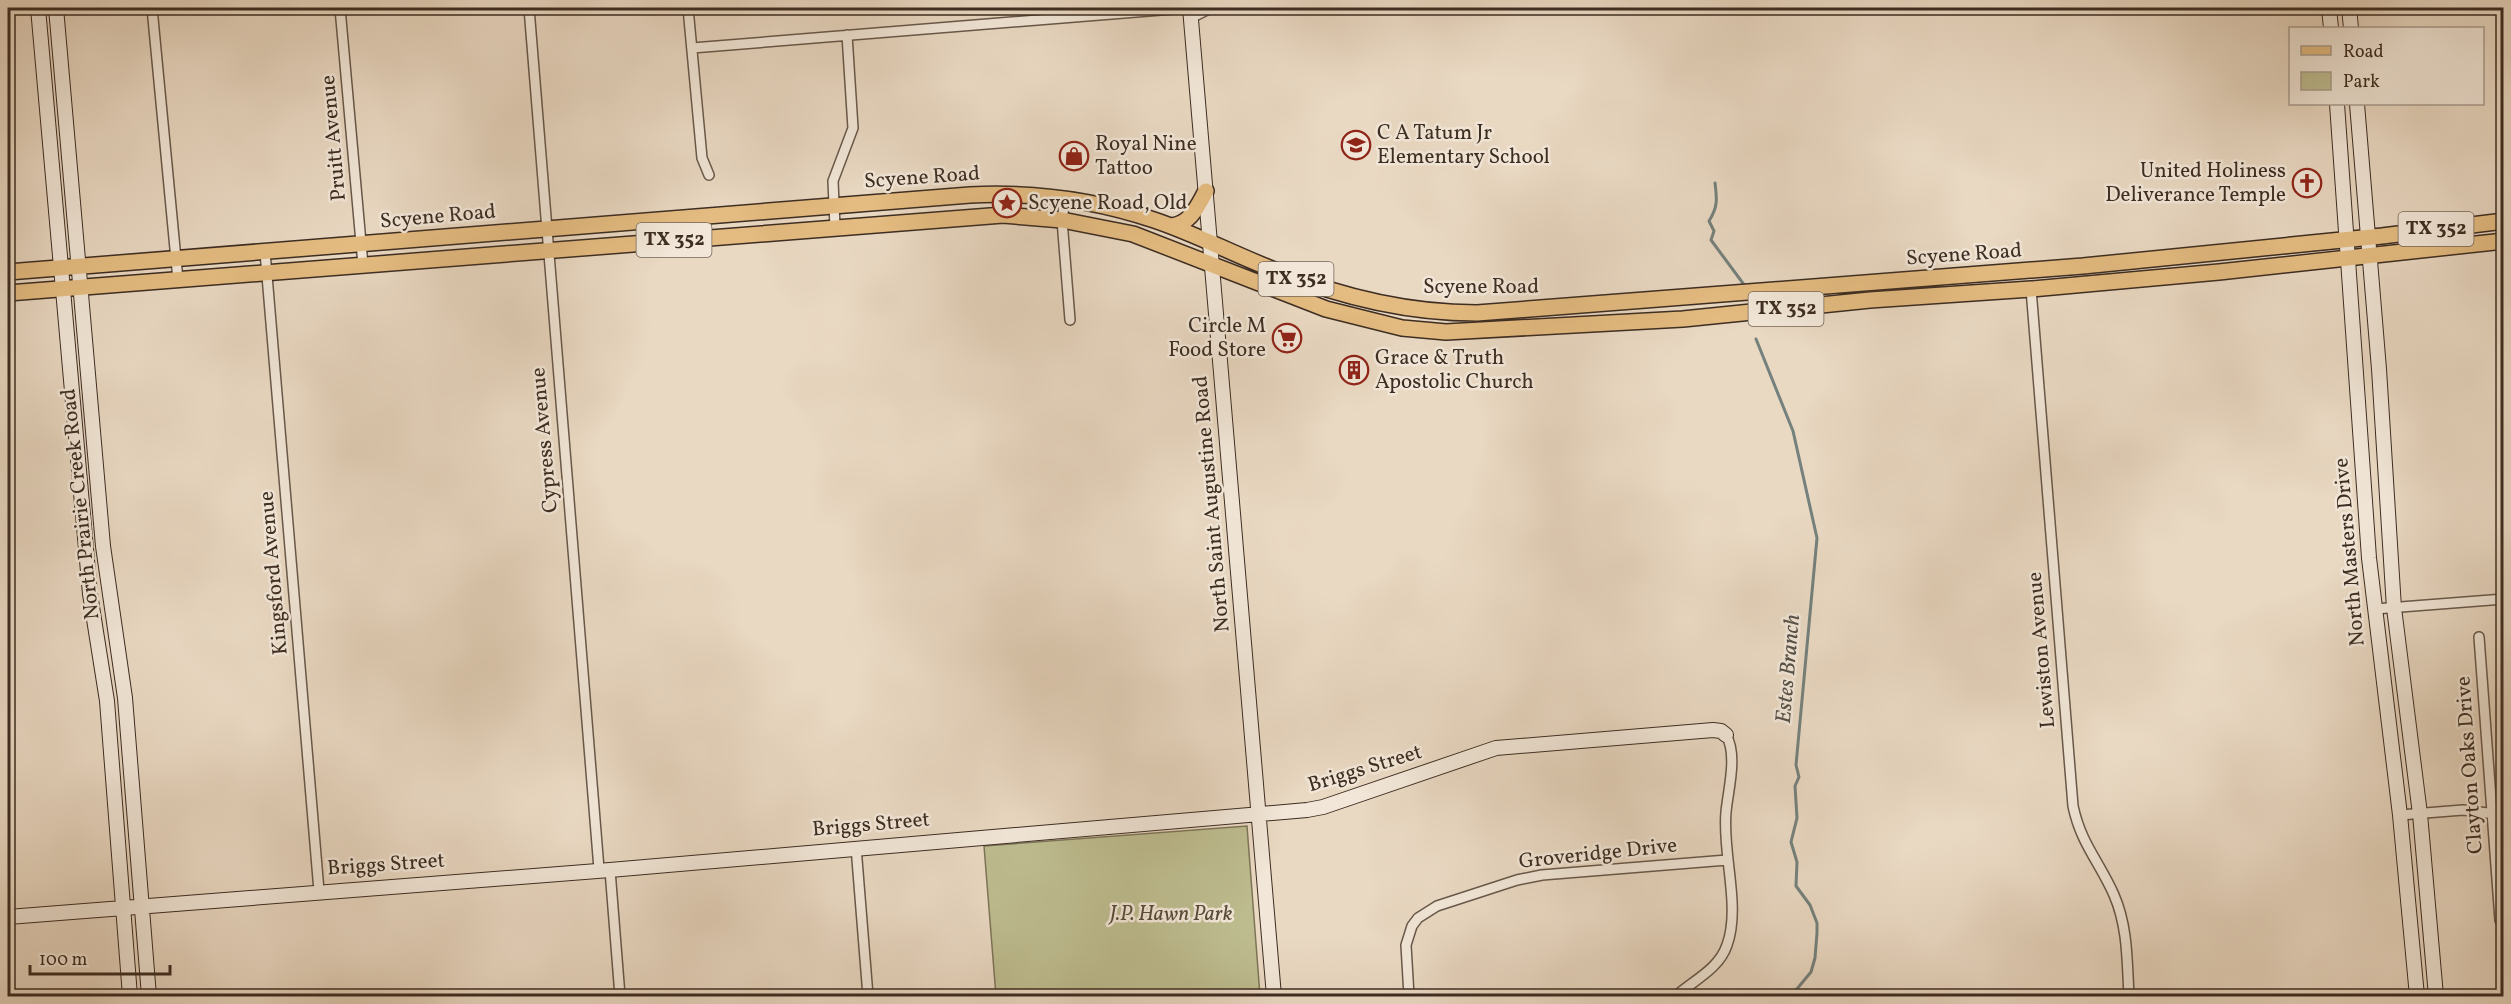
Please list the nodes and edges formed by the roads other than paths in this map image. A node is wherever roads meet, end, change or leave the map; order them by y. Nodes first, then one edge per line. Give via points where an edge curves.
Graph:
1 (38, 8) edge
2 (56, 8) edge
3 (152, 8) edge
4 (340, 8) edge
5 (529, 8) edge
6 (688, 8) edge
7 (1211, 8) edge
8 (1344, 8) edge
9 (1379, 8) edge
10 (2329, 8) edge
11 (2349, 8) edge
12 (1189, 11) edge
13 (2331, 27) edge
14 (2351, 27) edge
15 (847, 35) junction
16 (692, 48) junction
17 (2337, 105) edge
18 (2357, 105) edge
19 (709, 176) dead end
20 (1206, 191) junction
21 (1065, 199) junction
22 (834, 206) junction
23 (1062, 220) junction
24 (2504, 221) edge
25 (1172, 226) junction
26 (835, 227) junction
27 (549, 229) junction
28 (2369, 237) junction
29 (2348, 239) junction
30 (2504, 241) edge
31 (1210, 242) junction
32 (362, 244) junction
33 (547, 250) junction
34 (265, 252) junction
35 (2371, 256) junction
36 (2350, 258) junction
37 (176, 259) junction
38 (1212, 264) junction
39 (363, 265) junction
40 (80, 266) junction
41 (61, 268) junction
42 (2034, 271) junction
43 (8, 272) edge
44 (267, 273) junction
45 (178, 280) junction
46 (81, 287) junction
47 (63, 288) junction
48 (2031, 289) junction
49 (8, 293) edge
50 (1070, 320) dead end
51 (110, 597) junction
52 (90, 599) junction
53 (2504, 599) edge
54 (2394, 608) junction
55 (2375, 609) junction
56 (2479, 637) dead end
57 (1726, 735) joint
58 (2492, 813) junction
59 (1257, 814) junction
60 (2420, 814) junction
61 (2400, 815) junction
62 (2504, 815) edge
63 (856, 847) junction
64 (1727, 860) junction
65 (605, 869) junction
66 (319, 891) junction
67 (142, 907) junction
68 (123, 908) junction
69 (8, 918) edge
70 (2504, 924) edge
71 (130, 996) edge
72 (149, 996) edge
73 (620, 996) edge
74 (868, 996) edge
75 (1274, 996) edge
76 (1409, 996) edge
77 (1676, 996) edge
78 (2129, 996) edge
79 (2416, 996) edge
80 (2436, 996) edge

1 - 41 main road, North Prairie Creek Road
2 - 40 main road, North Prairie Creek Road
3 - 37 street
4 - 32 street, Pruitt Avenue
5 - 27 street, Cypress Avenue
6 - 16 street
7 - 12 street
8 - 9 street
10 - 13 main road
11 - 14 main road
12 - 15 street
12 - 20 main road, North Saint Augustine Road
15 - 16 street
15 - 22 street via 853,128 833,182
16 - 19 street via 702,158
17 - 29 main road, North Masters Drive
18 - 28 main road, North Masters Drive
20 - 25 main road via 1194,214 1181,225
20 - 31 main road, North Saint Augustine Road
21 - 22 main road, Scyene Road / TX 352 via 984,194
21 - 23 street
21 - 25 main road, Scyene Road / TX 352
22 - 26 street
22 - 27 main road, Scyene Road / TX 352
23 - 26 main road, Scyene Road / TX 352 via 1003,215
23 - 38 main road, Scyene Road / TX 352 via 1133,234
23 - 50 street
24 - 28 main road, Scyene Road / TX 352
25 - 31 main road, Scyene Road / TX 352
26 - 33 main road, Scyene Road / TX 352
27 - 32 main road, Scyene Road / TX 352
27 - 33 street, Cypress Avenue
28 - 29 main road, Scyene Road / TX 352
28 - 35 main road, North Masters Drive
29 - 36 main road, North Masters Drive
29 - 42 main road, Scyene Road / TX 352
30 - 35 main road, Scyene Road / TX 352
31 - 38 main road, North Saint Augustine Road
31 - 42 main road, Scyene Road / TX 352 via 1329,291 1386,305 1450,313
32 - 34 main road, Scyene Road / TX 352
32 - 39 street, Pruitt Avenue
33 - 39 main road, Scyene Road / TX 352
33 - 65 street, Cypress Avenue
34 - 37 main road, Scyene Road / TX 352
34 - 44 street, Kingsford Avenue
35 - 36 main road, Scyene Road / TX 352
35 - 54 main road, North Masters Drive
36 - 48 main road, Scyene Road / TX 352
36 - 55 main road, North Masters Drive
37 - 40 main road, Scyene Road / TX 352
37 - 45 street
38 - 48 main road, Scyene Road / TX 352 via 1326,309 1402,328 1446,332 1683,319
38 - 59 main road, North Saint Augustine Road
39 - 44 main road, Scyene Road / TX 352
40 - 41 main road, Scyene Road / TX 352
40 - 46 main road, North Prairie Creek Road
41 - 43 main road, Scyene Road / TX 352
41 - 47 main road, North Prairie Creek Road
42 - 48 street
42 - 48 street, Lewiston Avenue
44 - 45 main road, Scyene Road / TX 352
44 - 66 street, Kingsford Avenue
45 - 46 main road, Scyene Road / TX 352
46 - 47 main road, Scyene Road / TX 352
46 - 51 main road, North Prairie Creek Road
47 - 49 main road, Scyene Road / TX 352
47 - 52 main road, North Prairie Creek Road
48 - 78 street, Lewiston Avenue via 2073,806 2084,844 2118,906
51 - 52 main road
51 - 67 main road, North Prairie Creek Road via 125,698
52 - 68 main road, North Prairie Creek Road via 106,700
53 - 54 street
54 - 55 street
54 - 60 main road, North Masters Drive
55 - 61 main road, North Masters Drive
56 - 58 street, Clayton Oaks Drive
57 - 59 main road, Briggs Street via 1713,730 1496,748 1323,807
57 - 64 street via 1731,773 1726,812
58 - 60 street via 2463,810
58 - 62 street
58 - 70 street, Clayton Oaks Drive via 2500,920
59 - 63 main road, Briggs Street
59 - 75 main road, North Saint Augustine Road
60 - 61 street
60 - 80 main road, North Masters Drive
61 - 79 main road, North Masters Drive
63 - 65 main road, Briggs Street
63 - 74 street
64 - 76 street, Groveridge Drive via 1542,875 1437,906 1418,918 1408,935 1405,956
64 - 77 street via 1732,911 1728,944 1716,963
65 - 66 main road, Briggs Street
65 - 73 street, Cypress Avenue
66 - 67 main road, Briggs Street
67 - 68 main road, Briggs Street
67 - 72 main road, North Prairie Creek Road
68 - 69 main road, Briggs Street
68 - 71 main road, North Prairie Creek Road

